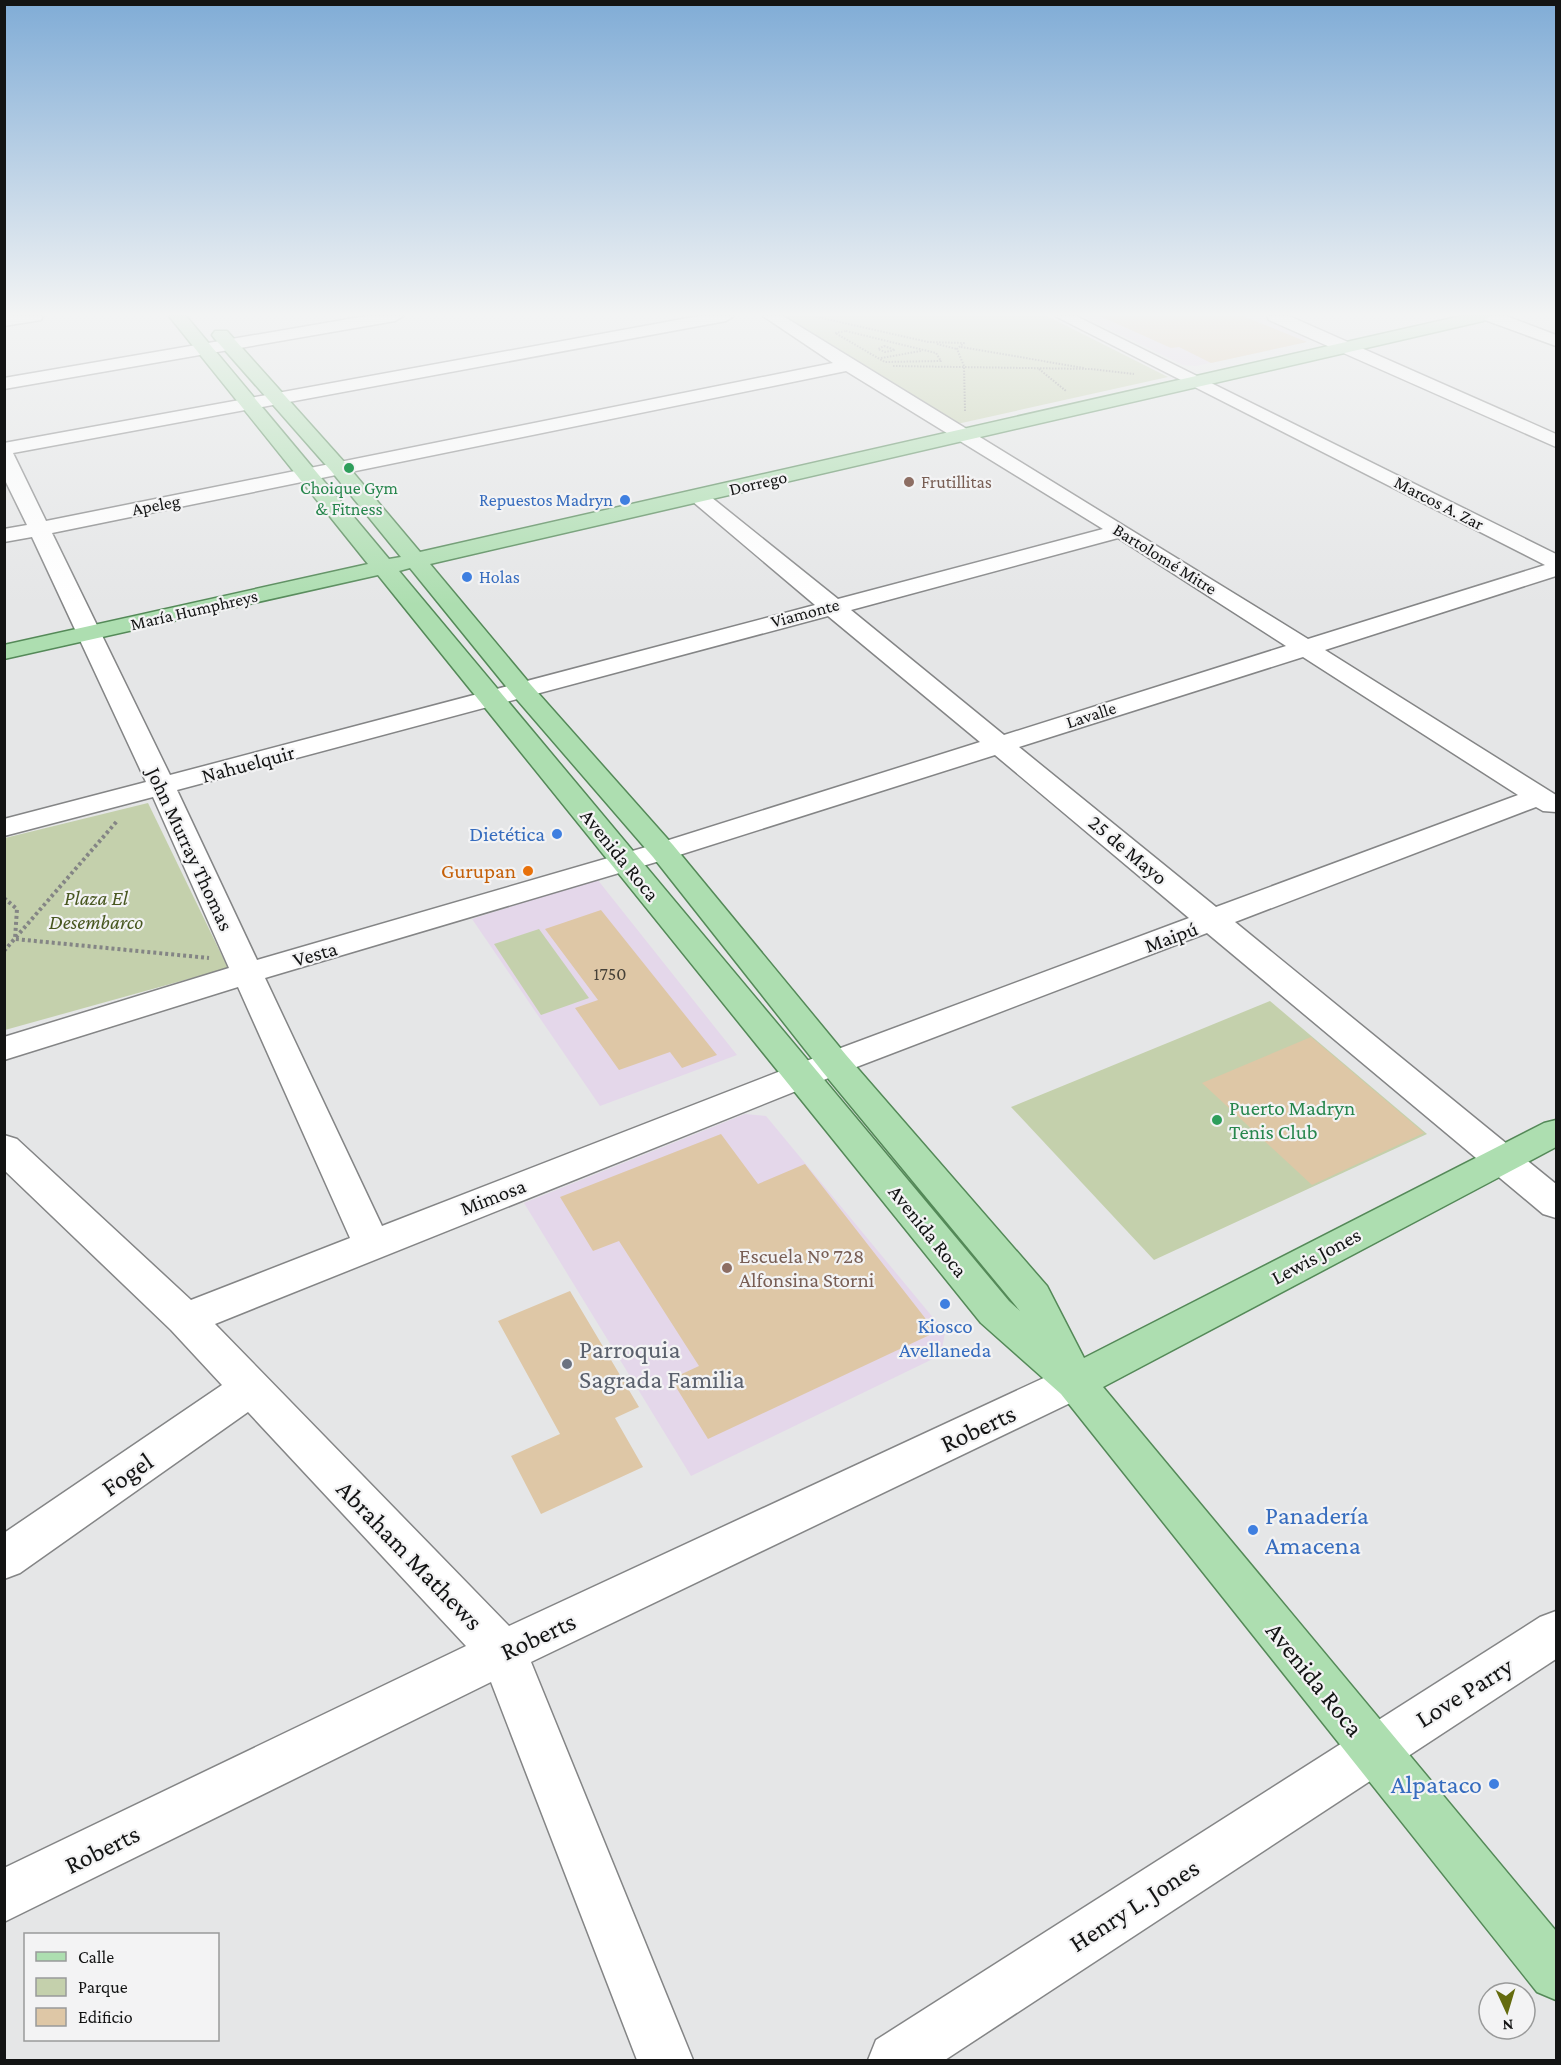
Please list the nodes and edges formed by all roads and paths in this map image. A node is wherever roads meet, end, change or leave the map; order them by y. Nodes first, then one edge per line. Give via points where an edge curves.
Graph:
1 (203, 412) edge
2 (256, 412) edge
3 (290, 412) edge
4 (618, 412) edge
5 (924, 412) edge
6 (965, 412) edge
7 (1060, 412) edge
8 (1257, 412) edge
9 (1493, 412) edge
10 (961, 436) junction
11 (1557, 441) edge
12 (4, 449) edge
13 (4, 455) edge
14 (339, 468) junction
15 (307, 474) junction
16 (699, 497) junction
17 (40, 528) junction
18 (1121, 531) junction
19 (4, 536) edge
20 (414, 561) junction
21 (1557, 562) edge
22 (384, 567) junction
23 (1557, 568) edge
24 (831, 606) junction
25 (89, 634) junction
26 (1306, 646) junction
27 (4, 652) edge
28 (522, 690) junction
29 (491, 698) junction
30 (999, 745) junction
31 (152, 790) junction
32 (1548, 801) edge
33 (4, 828) edge
34 (663, 851) junction
35 (626, 862) junction
36 (4, 898) edge
37 (1214, 921) junction
38 (15, 939) junction
39 (4, 951) edge
40 (244, 968) junction
41 (4, 1049) edge
42 (818, 1069) junction
43 (1557, 1132) edge
44 (4, 1148) edge
45 (1502, 1159) junction
46 (1557, 1204) edge
47 (372, 1245) junction
48 (185, 1319) junction
49 (1075, 1382) junction
50 (249, 1389) junction
51 (4, 1559) edge
52 (1557, 1633) edge
53 (503, 1652) junction
54 (1372, 1750) junction
55 (6, 1893) edge
56 (1557, 1973) edge
57 (665, 2061) edge
58 (896, 2061) edge

1 - 12 street
2 - 15 main road, Avenida Roca
3 - 14 main road, Avenida Roca
4 - 14 street, Apeleg
5 - 10 street, Bartolomé Mitre
6 - 10 path
7 - 10 main road, Dorrego
8 - 21 street, Marcos A. Zar
9 - 11 street
10 - 16 main road, Dorrego
10 - 18 street, Bartolomé Mitre
13 - 17 street, John Murray Thomas
14 - 15 street, Apeleg
14 - 20 main road, Avenida Roca
15 - 17 street, Apeleg
15 - 22 main road, Avenida Roca
16 - 20 main road, Dorrego
16 - 24 street, 25 de Mayo
17 - 19 street, Apeleg
17 - 25 street, John Murray Thomas
18 - 24 street, Viamonte
18 - 26 street, Bartolomé Mitre
20 - 22 main road, Dorrego
20 - 28 main road, Avenida Roca
22 - 25 main road, María Humphreys
22 - 29 main road, Avenida Roca
23 - 26 street, Lavalle
24 - 28 street, Viamonte
24 - 30 street, 25 de Mayo
25 - 27 main road, María Humphreys
25 - 31 street, John Murray Thomas
26 - 30 street, Lavalle
26 - 32 street, Bartolomé Mitre
28 - 29 street, Viamonte
28 - 34 main road, Avenida Roca
29 - 31 street, Nahuelquir
29 - 35 main road, Avenida Roca
30 - 34 street, Lavalle
30 - 37 street, 25 de Mayo
31 - 33 street, Nahuelquir
31 - 38 path
31 - 40 street, John Murray Thomas
32 - 37 street, Maipú
34 - 35 street, Lavalle
34 - 42 main road, Avenida Roca
35 - 40 street, Vesta
35 - 42 main road, Avenida Roca
36 - 38 path via 17,909
37 - 42 street, Maipú
37 - 45 street, 25 de Mayo
38 - 39 path
38 - 40 path
40 - 41 street, Vesta
40 - 47 street, John Murray Thomas
42 - 47 street, Mimosa
42 - 49 main road, Avenida Roca via 995,1312
43 - 45 main road, Lewis Jones
44 - 48 street, Abraham Mathews
45 - 46 street, 25 de Mayo
45 - 49 main road, Lewis Jones
47 - 48 street, Mimosa
48 - 50 street, Abraham Mathews
49 - 53 street, Roberts
49 - 54 main road, Avenida Roca
50 - 51 street, Fogel
50 - 53 street, Abraham Mathews
52 - 54 street, Love Parry
53 - 55 street, Roberts
53 - 57 street, Abraham Mathews
54 - 56 main road, Avenida Roca
54 - 58 street, Henry L. Jones

